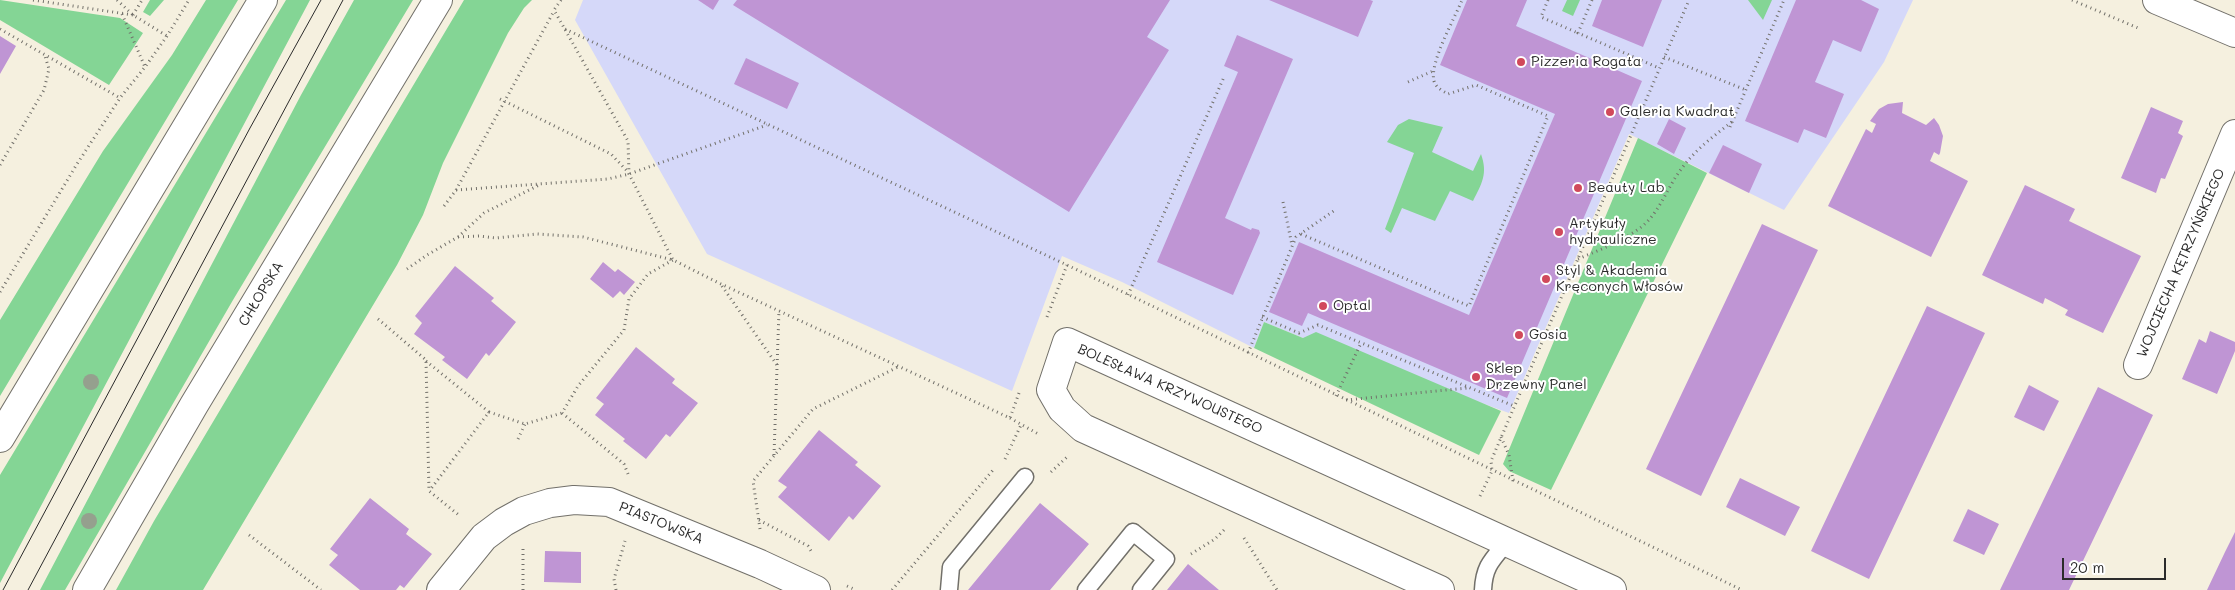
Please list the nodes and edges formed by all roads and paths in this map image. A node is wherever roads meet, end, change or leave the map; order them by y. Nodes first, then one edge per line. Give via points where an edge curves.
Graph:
1 (33, 0) edge
2 (117, 0) edge
3 (142, 0) edge
4 (189, 0) edge
5 (263, 0) edge
6 (438, 0) edge
7 (561, 0) edge
8 (1462, 0) edge
9 (1548, 0) edge
10 (1592, 0) edge
11 (1689, 0) edge
12 (1784, 0) edge
13 (2157, 0) edge
14 (554, 10) junction
15 (122, 13) junction
16 (133, 15) junction
17 (0, 29) edge
18 (565, 29) junction
19 (1578, 33) junction
20 (2235, 33) edge
21 (168, 36) junction
22 (45, 56) junction
23 (1664, 57) junction
24 (145, 67) junction
25 (1659, 68) junction
26 (1433, 71) junction
27 (1224, 77) dead end
28 (1408, 82) dead end
29 (1746, 90) junction
30 (120, 98) junction
31 (500, 99) dead end
32 (505, 102) junction
33 (1733, 121) junction
34 (768, 125) junction
35 (1730, 127) dead end
36 (2235, 134) edge
37 (0, 165) edge
38 (629, 174) junction
39 (544, 183) junction
40 (456, 190) junction
41 (1283, 202) dead end
42 (444, 206) dead end
43 (1335, 210) dead end
44 (1301, 234) junction
45 (458, 237) junction
46 (1292, 245) junction
47 (1578, 259) junction
48 (673, 260) junction
49 (1067, 265) junction
50 (407, 270) dead end
51 (721, 284) junction
52 (0, 292) edge
53 (1128, 295) junction
54 (779, 310) junction
55 (1262, 317) junction
56 (378, 319) dead end
57 (1046, 319) dead end
58 (1361, 343) junction
59 (1248, 353) junction
60 (426, 360) junction
61 (2138, 365) dead end
62 (777, 366) junction
63 (900, 366) junction
64 (1469, 388) junction
65 (1020, 391) dead end
66 (1336, 396) junction
67 (1346, 400) junction
68 (1514, 406) junction
69 (489, 412) junction
70 (562, 413) junction
71 (525, 424) junction
72 (1021, 425) dead end
73 (1501, 437) junction
74 (0, 438) edge
75 (518, 439) dead end
76 (774, 456) junction
77 (1492, 471) junction
78 (1025, 477) dead end
79 (1513, 481) junction
80 (632, 482) dead end
81 (429, 491) junction
82 (1228, 526) dead end
83 (248, 535) dead end
84 (626, 537) dead end
85 (1507, 542) junction
86 (467, 557) junction
87 (1166, 559) junction
88 (760, 564) junction
89 (87, 590) edge
90 (321, 590) edge
91 (441, 590) edge
92 (616, 590) edge
93 (816, 590) edge
94 (892, 590) edge
95 (948, 590) edge
96 (1086, 590) edge
97 (1142, 590) edge
98 (1440, 590) edge
99 (1483, 590) edge
100 (1612, 590) edge
101 (1742, 590) edge

1 - 15 path
2 - 16 path
3 - 16 path
4 - 21 path
5 - 74 street
6 - 89 street, CHŁOPSKA via 194,405
7 - 14 path
8 - 26 path
9 - 19 path via 1541,17
10 - 19 path
11 - 23 path
12 - 29 path
13 - 20 street
14 - 18 path
14 - 32 path
15 - 16 path
15 - 24 path
16 - 21 path
17 - 22 path
18 - 34 path
18 - 38 path via 628,141
19 - 25 path
21 - 24 path
22 - 30 path
22 - 37 path via 49,69 44,90
23 - 25 path
23 - 29 path
24 - 30 path
25 - 47 path
26 - 28 path
26 - 44 path via 1434,83 1448,94 1476,85 1548,116 1469,306
27 - 53 path
29 - 33 path
30 - 52 path via 76,164
31 - 32 path
32 - 38 path via 611,154
32 - 40 path
33 - 35 path
33 - 47 path via 1682,168 1641,227 1619,242
34 - 38 path
34 - 49 path
36 - 61 street, WOJCIECHA KĘTRZYŃSKIEGO
38 - 39 path via 608,179
38 - 48 path
39 - 40 path
39 - 45 path via 484,213
40 - 42 path
41 - 46 path
43 - 44 path
44 - 46 path
45 - 48 path via 537,234 583,237
45 - 50 path via 427,254
46 - 55 path
47 - 68 path
48 - 51 path
48 - 70 path via 648,274 629,299 624,330 578,386
49 - 53 path
49 - 57 path
51 - 54 path
51 - 62 path
53 - 59 path
54 - 62 path
54 - 63 path
55 - 58 path via 1299,333 1318,325
55 - 59 path
56 - 60 path
58 - 64 path
58 - 66 path
59 - 66 path
60 - 69 path
60 - 81 path
62 - 76 path
63 - 65 path via 1010,418
63 - 76 path via 813,408
64 - 67 path
64 - 68 path
66 - 67 path
67 - 77 path
68 - 73 path
69 - 71 path
69 - 81 path
70 - 71 path
70 - 80 path via 624,464
71 - 75 path
72 - 94 path via 1004,459
73 - 77 path via 1491,461
73 - 79 path via 1509,455
76 - 88 path via 753,481 764,555
77 - 79 path
78 - 95 lane via 951,567
79 - 101 path
81 - 86 path via 460,514 458,548
82 - 87 path via 1215,540 1197,551
83 - 90 path
84 - 92 path via 614,579
85 - 98 street, BOLESŁAWA KRZYWOUSTEGO via 1067,342 1052,390 1062,409 1084,428
85 - 99 lane via 1487,565
85 - 100 street, BOLESŁAWA KRZYWOUSTEGO
86 - 88 street, PIASTOWSKA via 484,537 524,511 574,500 609,502
86 - 91 street, PIASTOWSKA
87 - 96 lane via 1133,532
87 - 97 lane
88 - 93 street, PIASTOWSKA

